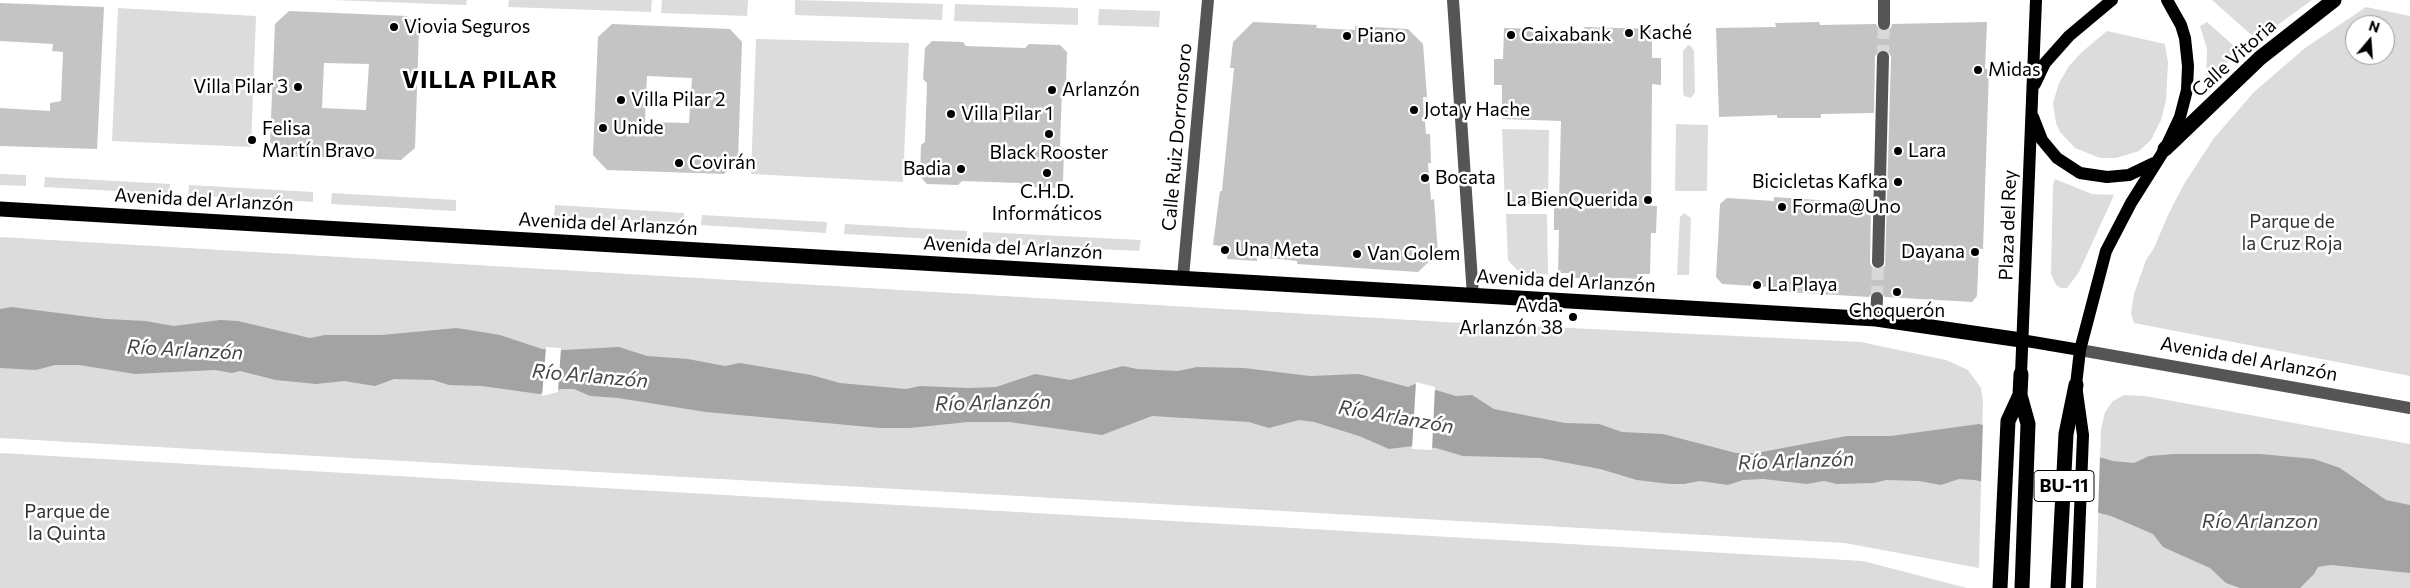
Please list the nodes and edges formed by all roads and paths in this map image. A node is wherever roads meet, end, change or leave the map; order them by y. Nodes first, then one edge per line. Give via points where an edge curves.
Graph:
1 (1208, 0) edge
2 (1453, 0) edge
3 (1884, 0) edge
4 (2036, 0) edge
5 (2112, 0) edge
6 (2167, 0) edge
7 (2334, 0) edge
8 (1884, 24) tunnel mouth
9 (1883, 57) tunnel mouth
10 (2032, 89) junction
11 (2032, 112) junction
12 (2165, 149) junction
13 (2154, 163) junction
14 (0, 209) edge
15 (1878, 262) tunnel mouth
16 (1182, 278) junction
17 (1473, 296) junction
18 (1877, 298) tunnel mouth
19 (1876, 319) junction
20 (2022, 340) junction
21 (2080, 350) junction
22 (2021, 374) joint
23 (2076, 385) junction
24 (2020, 395) junction
25 (2410, 408) edge
26 (2000, 588) edge
27 (2022, 588) edge
28 (2058, 588) edge
29 (2077, 588) edge

1 - 16 street, Calle Ruiz Dorronsoro
2 - 17 street
3 - 8 street
4 - 10 main road, Plaza del Rey
5 - 10 main road, Plaza del Rey via 2069,36 2045,63
6 - 12 main road, Plaza del Rey via 2185,38 2188,66 2187,90 2180,117
7 - 12 highway, Calle Vitoria via 2260,58
9 - 15 street
10 - 11 main road, Plaza del Rey
11 - 13 main road, Plaza del Rey via 2042,140 2057,158 2080,173 2107,177 2129,175
11 - 20 main road, Plaza del Rey
12 - 13 main road, Plaza del Rey
13 - 21 main road, Plaza del Rey via 2106,251
14 - 16 highway, Avenida del Arlanzón
16 - 17 highway, Avenida del Arlanzón
17 - 19 highway, Avenida del Arlanzón
18 - 19 street
19 - 20 highway, Avenida del Arlanzón
20 - 21 main road
20 - 22 main road, Plaza del Rey
21 - 23 main road, Plaza del Rey
21 - 25 street, Avenida del Arlanzón
22 - 24 highway, BU-11
23 - 28 highway, BU-11 via 2066,434
23 - 29 main road, Plaza del Rey via 2083,435
24 - 26 highway via 2008,421
24 - 27 highway, BU-11 via 2028,424

